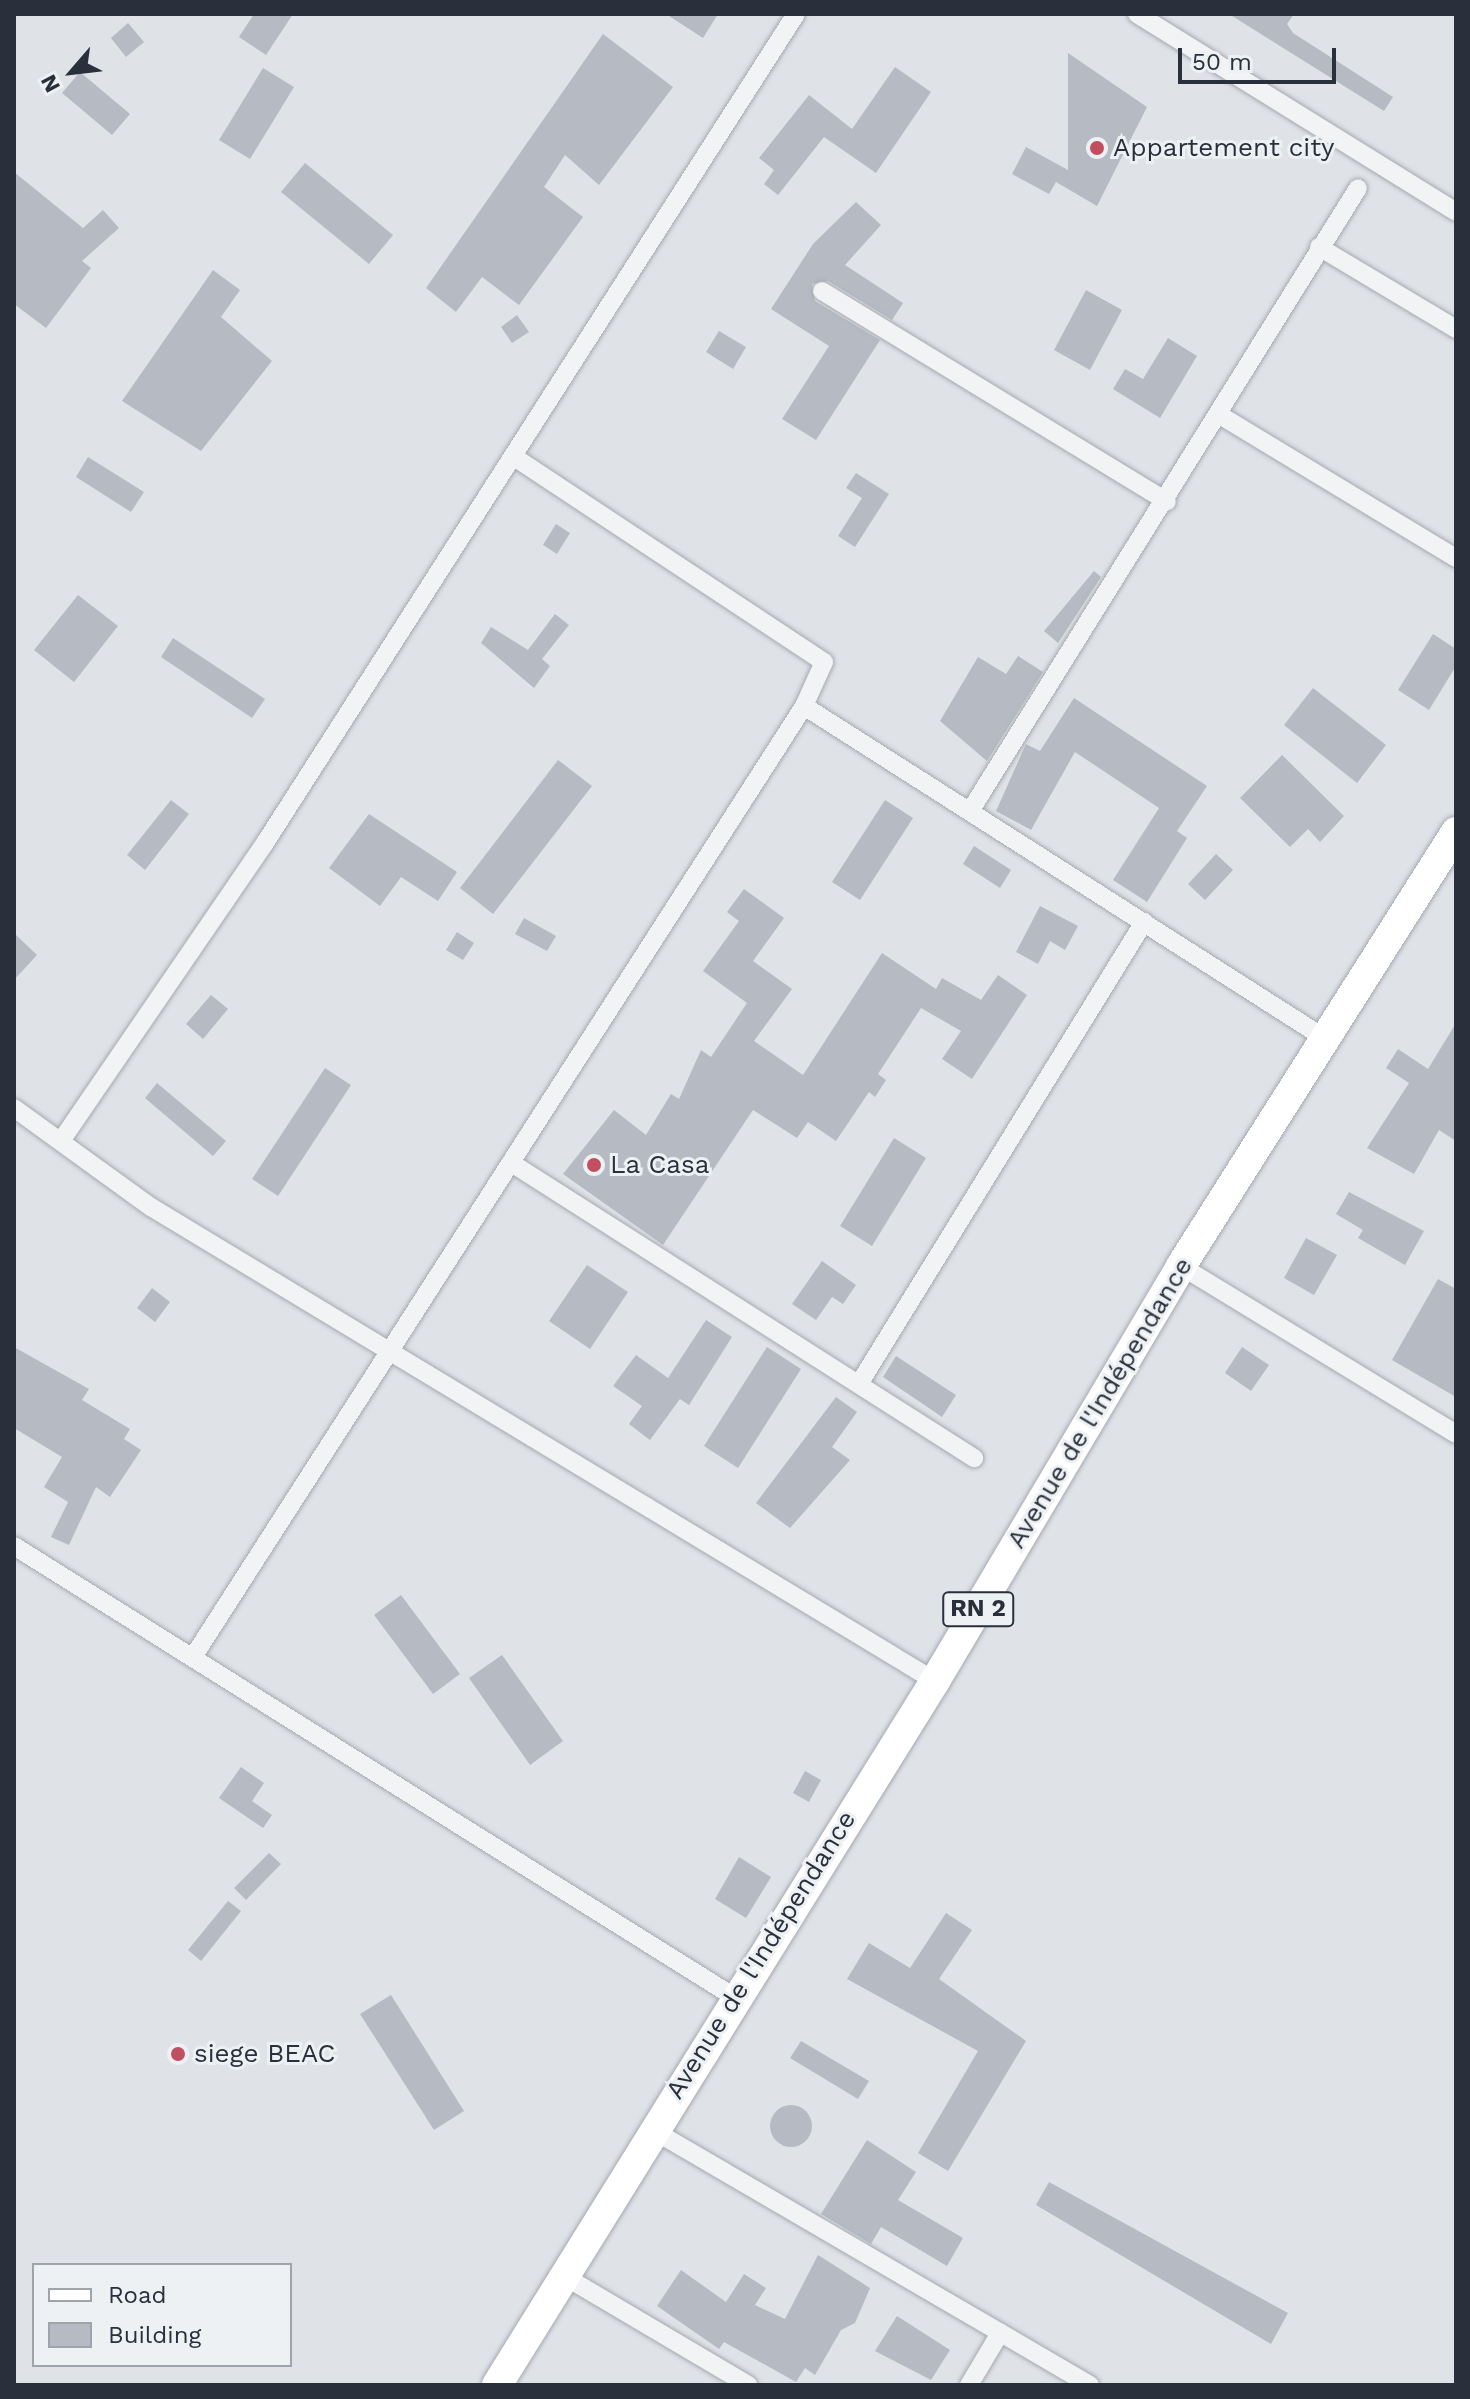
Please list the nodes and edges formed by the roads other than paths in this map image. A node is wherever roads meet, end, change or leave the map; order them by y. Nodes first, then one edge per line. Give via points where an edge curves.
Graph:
1 (796, 14) edge
2 (1137, 14) edge
3 (1358, 188) dead end
4 (1456, 212) edge
5 (1319, 247) junction
6 (822, 291) dead end
7 (1456, 329) edge
8 (1218, 414) junction
9 (513, 456) junction
10 (1167, 502) junction
11 (1456, 558) edge
12 (804, 706) junction
13 (972, 808) junction
14 (1456, 832) edge
15 (1144, 922) junction
16 (1326, 1039) junction
17 (14, 1109) edge
18 (61, 1141) junction
19 (513, 1164) junction
20 (1181, 1266) junction
21 (394, 1352) junction
22 (859, 1384) junction
23 (1456, 1434) edge
24 (974, 1458) dead end
25 (14, 1546) edge
26 (195, 1654) junction
27 (935, 1681) junction
28 (734, 1997) junction
29 (651, 2129) junction
30 (564, 2276) junction
31 (1000, 2333) junction
32 (497, 2385) edge
33 (748, 2385) edge
34 (969, 2385) edge
35 (1090, 2385) edge

1 - 9 street
2 - 4 street
3 - 5 street
5 - 7 street
5 - 8 street
6 - 10 street
8 - 10 street
8 - 11 street
9 - 12 street via 824,662
9 - 18 street via 249,867
10 - 13 street
12 - 13 street
12 - 19 street
13 - 15 street
14 - 16 main road, Avenue de l'Indépendance / RN 2
15 - 16 street
15 - 22 street
16 - 20 main road, Avenue de l'Indépendance / RN 2
17 - 18 street
18 - 21 street via 151,1207
19 - 21 street
19 - 22 street
20 - 23 street
20 - 27 main road, Avenue de l'Indépendance / RN 2
21 - 26 street
21 - 27 street
22 - 24 street
25 - 26 street
26 - 28 street
27 - 28 main road, Avenue de l'Indépendance / RN 2
28 - 29 main road, Avenue de l'Indépendance / RN 2
29 - 30 main road, Avenue de l'Indépendance / RN 2
29 - 31 street
30 - 32 main road, Avenue de l'Indépendance / RN 2
30 - 33 street
31 - 34 street
31 - 35 street

